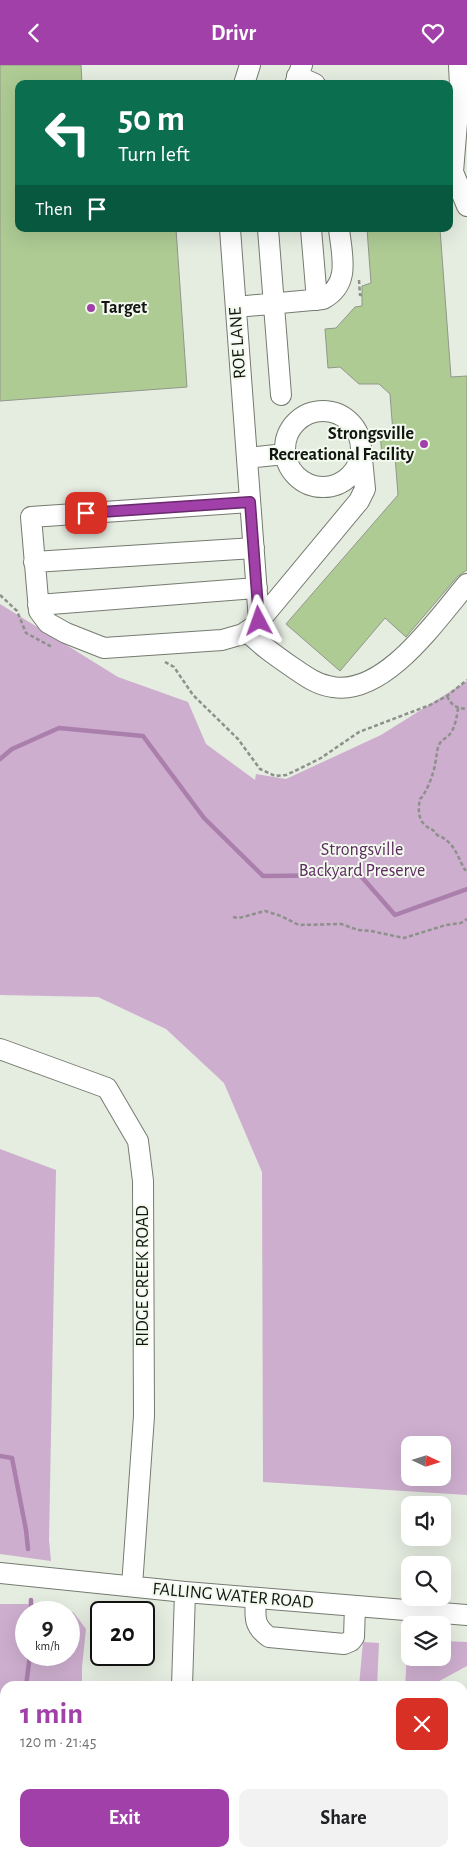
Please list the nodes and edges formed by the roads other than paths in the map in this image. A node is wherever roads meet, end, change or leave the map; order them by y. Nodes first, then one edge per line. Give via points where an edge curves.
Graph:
1 (250, 65) edge
2 (459, 65) edge
3 (245, 80) edge
4 (458, 86) edge
5 (453, 130) edge
6 (453, 176) edge
7 (467, 206) edge
8 (230, 232) edge
9 (268, 232) edge
10 (311, 232) edge
11 (339, 232) edge
12 (317, 300) junction
13 (275, 304) junction
14 (236, 307) junction
15 (281, 395) dead end
16 (360, 449) junction
17 (285, 454) junction
18 (247, 458) junction
19 (250, 502) junction
20 (254, 548) junction
21 (34, 562) junction
22 (467, 584) edge
23 (257, 589) junction
24 (38, 605) junction
25 (253, 626) junction
26 (0, 1049) edge
27 (0, 1573) edge
28 (132, 1586) junction
29 (185, 1592) junction
30 (256, 1598) junction
31 (355, 1606) junction
32 (467, 1615) edge
33 (182, 1681) edge

1 - 3 street
2 - 4 street
4 - 5 street
6 - 7 street
8 - 14 street, ROE LANE
9 - 13 street
10 - 12 street
11 - 12 street via 343,270 340,285 333,294
12 - 13 street
13 - 14 street
13 - 15 street
14 - 18 street, ROE LANE
16 - 17 street via 357,466 345,480 320,487 297,477
16 - 17 street via 355,430 348,422 331,413 320,412 301,418 294,425 287,439
16 - 25 street via 365,489 359,501
17 - 18 street
18 - 19 street, ROE LANE
19 - 20 street, ROE LANE
19 - 21 street via 30,517
20 - 21 street
20 - 23 street, ROE LANE
21 - 24 street
22 - 25 street via 410,651 386,672 366,683 334,688 320,684 255,640
23 - 24 street
23 - 25 street, ROE LANE
24 - 25 street via 38,611 48,623 104,648 222,640 243,634
26 - 28 street, RIDGE CREEK ROAD via 107,1088 138,1141 143,1181 144,1416
27 - 28 street, FALLING WATER ROAD
28 - 29 street, FALLING WATER ROAD
29 - 30 street, FALLING WATER ROAD
29 - 33 street
30 - 31 street, FALLING WATER ROAD
30 - 31 street via 255,1621 261,1632 269,1637 344,1644 354,1637
31 - 32 street, FALLING WATER ROAD

